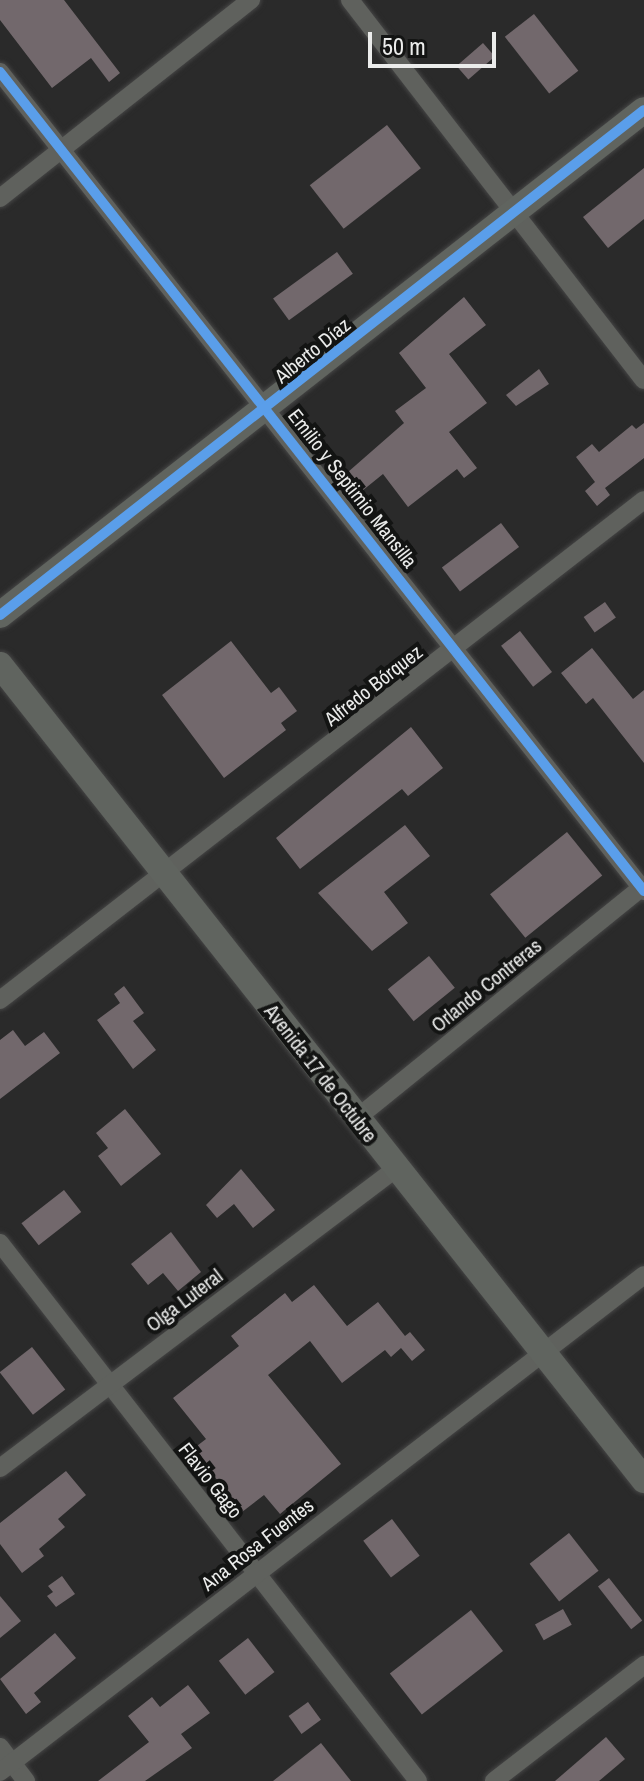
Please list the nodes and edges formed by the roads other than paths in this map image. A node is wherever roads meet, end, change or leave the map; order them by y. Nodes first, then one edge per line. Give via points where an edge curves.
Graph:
1 (226, 0) edge
2 (251, 0) edge
3 (350, 0) edge
4 (222, 23) junction
5 (0, 72) edge
6 (644, 110) edge
7 (62, 149) junction
8 (0, 198) edge
9 (513, 212) junction
10 (644, 380) edge
11 (268, 408) junction
12 (644, 500) edge
13 (0, 615) edge
14 (454, 650) junction
15 (0, 665) edge
16 (164, 874) junction
17 (643, 888) edge
18 (0, 1000) edge
19 (357, 1118) junction
20 (396, 1169) junction
21 (0, 1243) edge
22 (644, 1275) edge
23 (542, 1353) junction
24 (109, 1384) junction
25 (0, 1468) edge
26 (644, 1480) edge
27 (255, 1572) junction
28 (644, 1665) edge
29 (4, 1760) edge
30 (26, 1781) edge
31 (418, 1781) edge
32 (494, 1781) edge

1 - 4 street
2 - 4 street
3 - 9 street
4 - 7 street
5 - 7 street, Emilio y Septimio Mansilla
6 - 9 main road, Alberto Díaz
7 - 8 street
7 - 11 street, Emilio y Septimio Mansilla
9 - 10 street
9 - 11 main road, Alberto Díaz
11 - 13 main road, Alberto Díaz
11 - 14 street, Emilio y Septimio Mansilla
12 - 14 street, Alfredo Bórquez
14 - 16 street, Alfredo Bórquez
14 - 17 street, Emilio y Septimio Mansilla
15 - 16 main road, Avenida 17 de Octubre
16 - 18 street, Alfredo Bórquez
16 - 19 main road, Avenida 17 de Octubre
17 - 19 street, Orlando Contreras
19 - 20 main road, Avenida 17 de Octubre
20 - 23 main road, Avenida 17 de Octubre
20 - 24 street, Olga Luteral
21 - 24 street, Flavio Gago
22 - 23 street, Ana Rosa Fuentes
23 - 26 main road, Avenida 17 de Octubre
23 - 27 street, Ana Rosa Fuentes
24 - 25 street, Olga Luteral
24 - 27 street, Flavio Gago
27 - 29 street, Ana Rosa Fuentes
27 - 31 street, Flavio Gago
28 - 32 street
29 - 30 street

